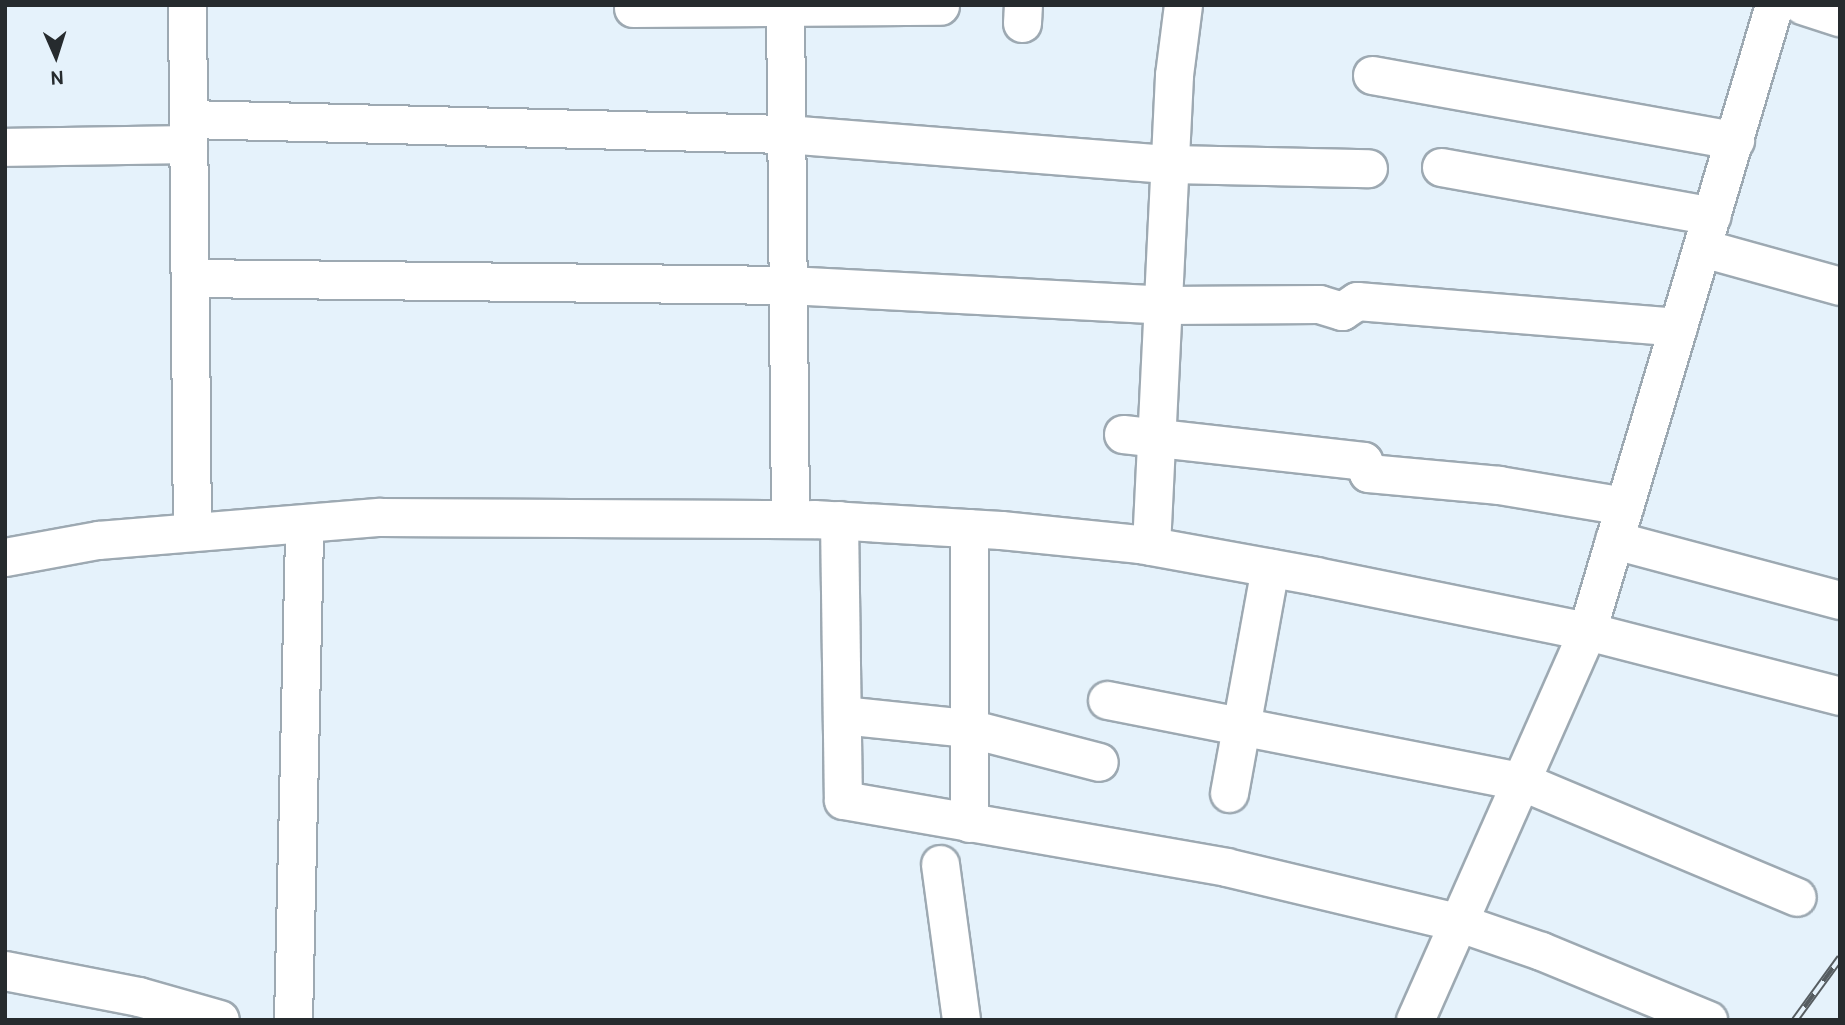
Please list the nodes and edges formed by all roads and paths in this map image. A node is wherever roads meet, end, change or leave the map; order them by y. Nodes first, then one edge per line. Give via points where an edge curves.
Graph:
1 (187, 5) edge
2 (1183, 5) edge
3 (1774, 5) edge
4 (1802, 5) edge
5 (940, 6) edge
6 (785, 7) edge
7 (898, 7) edge
8 (633, 8) dead end
9 (1840, 17) edge
10 (1373, 75) dead end
11 (188, 132) junction
12 (786, 134) junction
13 (1735, 140) junction
14 (5, 147) edge
15 (1170, 163) junction
16 (1441, 167) dead end
17 (1368, 168) dead end
18 (1707, 232) junction
19 (190, 278) junction
20 (788, 285) junction
21 (1840, 286) edge
22 (1164, 305) junction
23 (1678, 327) junction
24 (1140, 436) junction
25 (1623, 506) junction
26 (790, 519) junction
27 (839, 520) junction
28 (304, 525) junction
29 (968, 528) junction
30 (192, 531) junction
31 (1614, 540) junction
32 (1151, 546) junction
33 (5, 557) edge
34 (1270, 568) junction
35 (1840, 600) edge
36 (1587, 631) junction
37 (1840, 696) edge
38 (1107, 700) dead end
39 (842, 715) junction
40 (1241, 725) junction
41 (968, 727) junction
42 (1099, 762) dead end
43 (1521, 781) junction
44 (1229, 793) dead end
45 (969, 823) junction
46 (940, 864) dead end
47 (1797, 897) dead end
48 (1457, 922) junction
49 (5, 971) edge
50 (220, 1020) edge
51 (293, 1020) edge
52 (961, 1020) edge
53 (1415, 1020) edge
54 (1708, 1020) edge

1 - 11 street
2 - 15 street
3 - 13 street
4 - 9 street
5 - 7 street
6 - 7 street
6 - 8 street
6 - 12 street
10 - 13 street
11 - 12 street
11 - 14 street
11 - 19 street
12 - 15 street
12 - 20 street
13 - 18 street
15 - 17 street
15 - 22 street
16 - 18 street
18 - 21 street
18 - 23 street
19 - 20 street
19 - 30 street
20 - 22 street
20 - 26 street
22 - 23 street via 1319,304 1342,311 1357,301
22 - 24 street
23 - 25 street
24 - 25 street via 1363,461 1368,473 1499,485
24 - 32 street
25 - 31 street
26 - 27 street
26 - 28 street via 394,517
27 - 29 street
27 - 39 street
28 - 30 street
28 - 51 street
29 - 32 street
29 - 41 street
30 - 33 street via 98,540
31 - 35 street
31 - 36 street
32 - 34 street
34 - 36 street
34 - 40 street
36 - 37 street
36 - 43 street
38 - 40 street
39 - 41 street
39 - 45 street via 843,800
40 - 43 street
40 - 44 street
41 - 42 street
41 - 45 street
43 - 47 street
43 - 48 street
45 - 48 street via 1226,867
46 - 52 street
48 - 53 street
48 - 54 street via 1541,950
49 - 50 highway via 139,997

